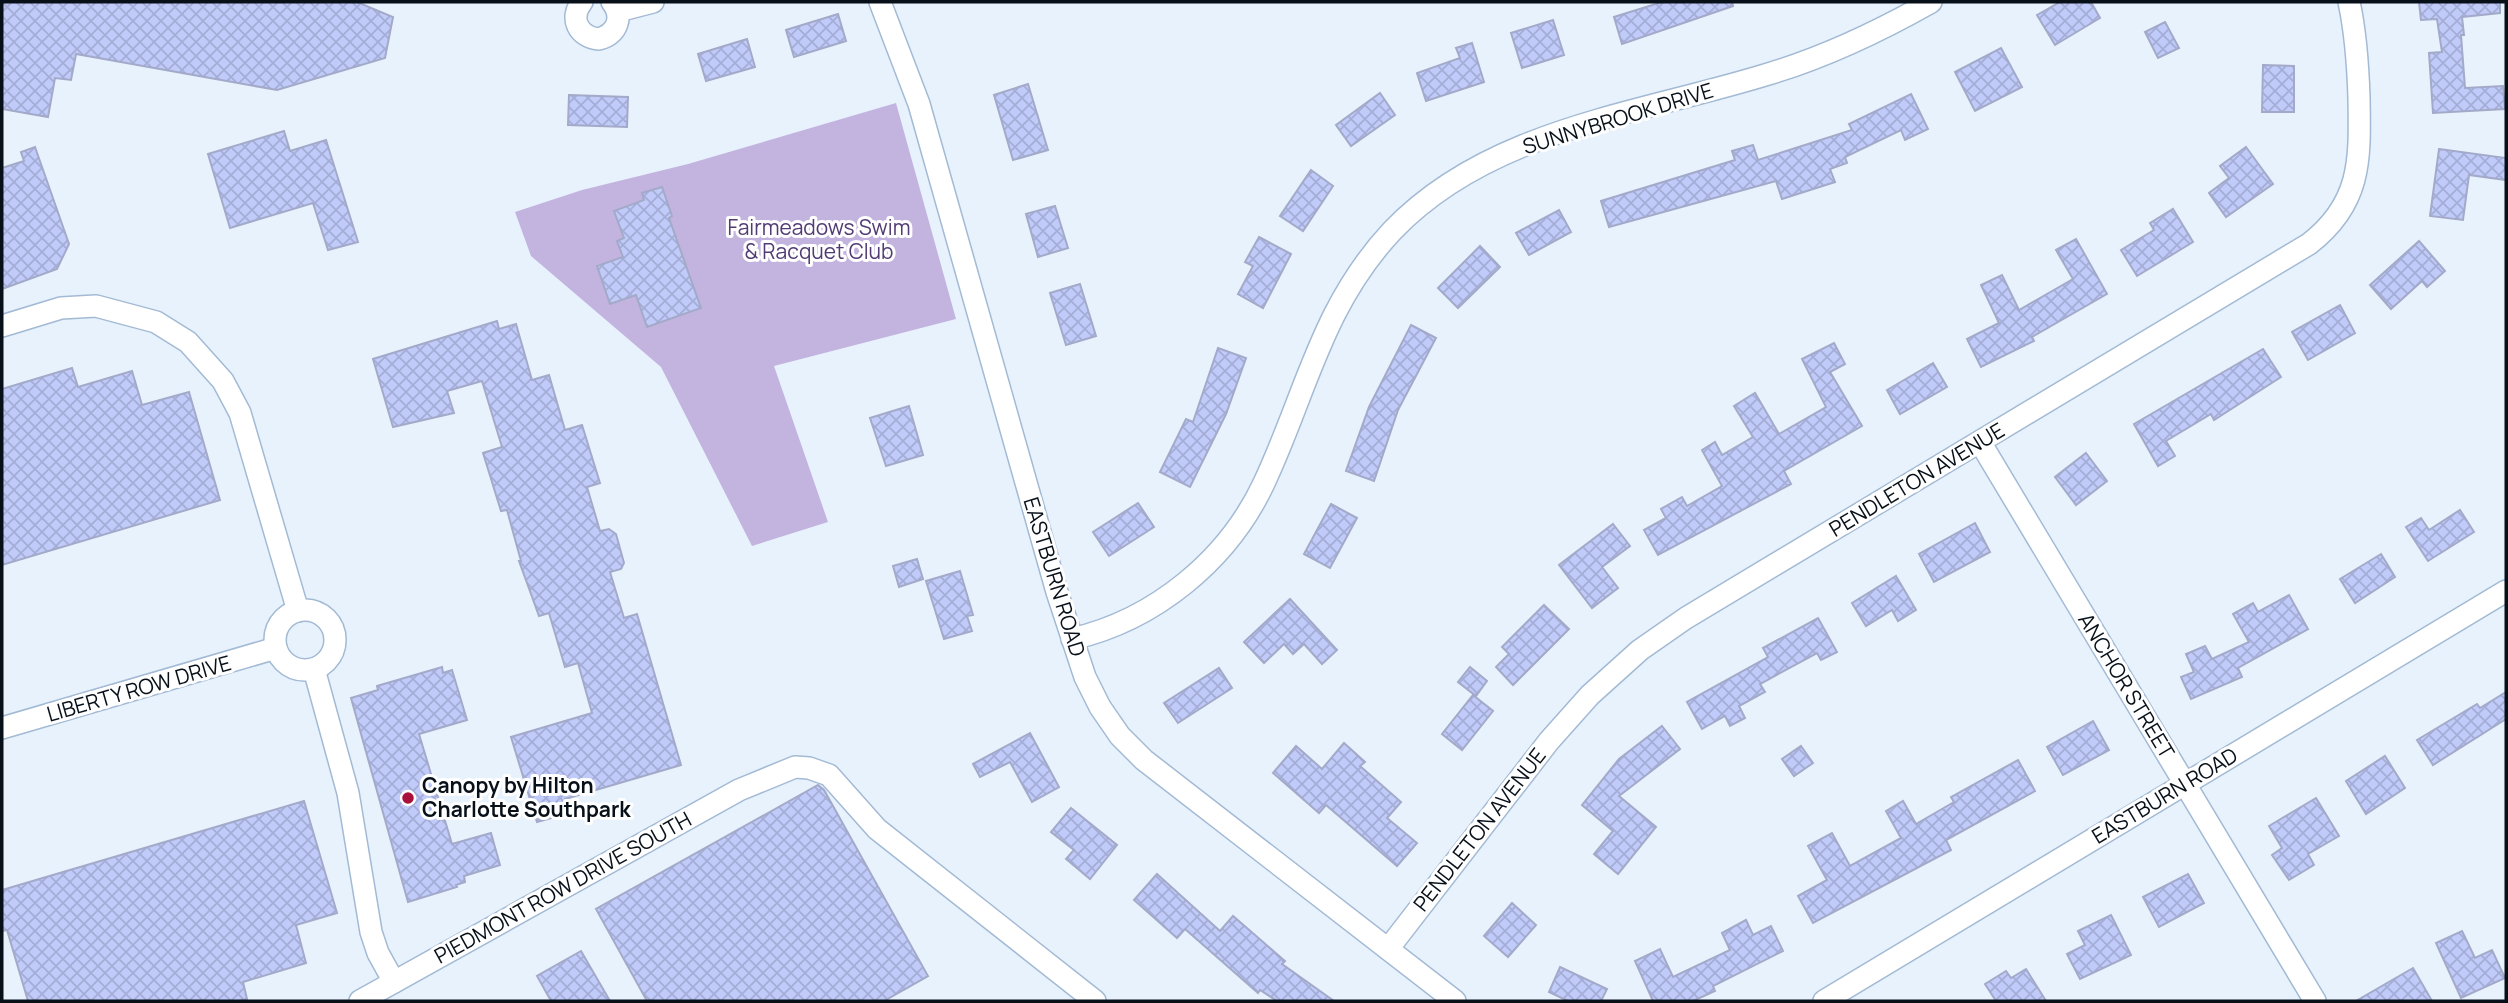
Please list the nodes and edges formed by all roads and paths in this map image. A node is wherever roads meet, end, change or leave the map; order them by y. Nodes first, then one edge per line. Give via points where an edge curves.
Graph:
1 (582, 2) edge
2 (653, 2) edge
3 (880, 2) edge
4 (1931, 2) edge
5 (2349, 2) edge
6 (615, 7) edge
7 (2, 326) edge
8 (1980, 442) junction
9 (2506, 591) edge
10 (298, 611) junction
11 (1072, 639) junction
12 (276, 648) junction
13 (314, 669) junction
14 (2, 728) edge
15 (2185, 785) junction
16 (1388, 949) junction
17 (394, 982) junction
18 (360, 1001) edge
19 (1095, 1001) edge
20 (1455, 1001) edge
21 (1824, 1001) edge
22 (2315, 1001) edge

1 - 6 street via 576,9 576,23 591,38 612,33
2 - 6 street
3 - 11 street, EASTBURN ROAD via 919,104
4 - 11 street, SUNNYBROOK DRIVE via 1805,63 1539,139 1442,188 1387,237 1340,302 1318,344 1265,483 1225,546 1165,598 1125,621
5 - 8 street, PENDLETON AVENUE via 2357,54 2359,164 2346,203 2330,226 2309,244
7 - 10 street via 61,308 101,307 156,322 188,342 221,378 240,413
8 - 15 street, ANCHOR STREET
8 - 16 street, PENDLETON AVENUE via 1686,618 1618,668 1549,741
9 - 15 street, EASTBURN ROAD
10 - 12 street via 282,621
10 - 13 street via 318,614 332,628 330,657
11 - 16 street, EASTBURN ROAD via 1100,707 1144,760
12 - 13 street via 295,669
12 - 14 street, LIBERTY ROW DRIVE
13 - 17 street via 348,793 371,932
15 - 21 street, EASTBURN ROAD
15 - 22 street, ANCHOR STREET
16 - 20 street, EASTBURN ROAD
17 - 18 street, PIEDMONT ROW DRIVE SOUTH
17 - 19 street, PIEDMONT ROW DRIVE SOUTH via 694,814 768,776 799,767 829,775 877,829

